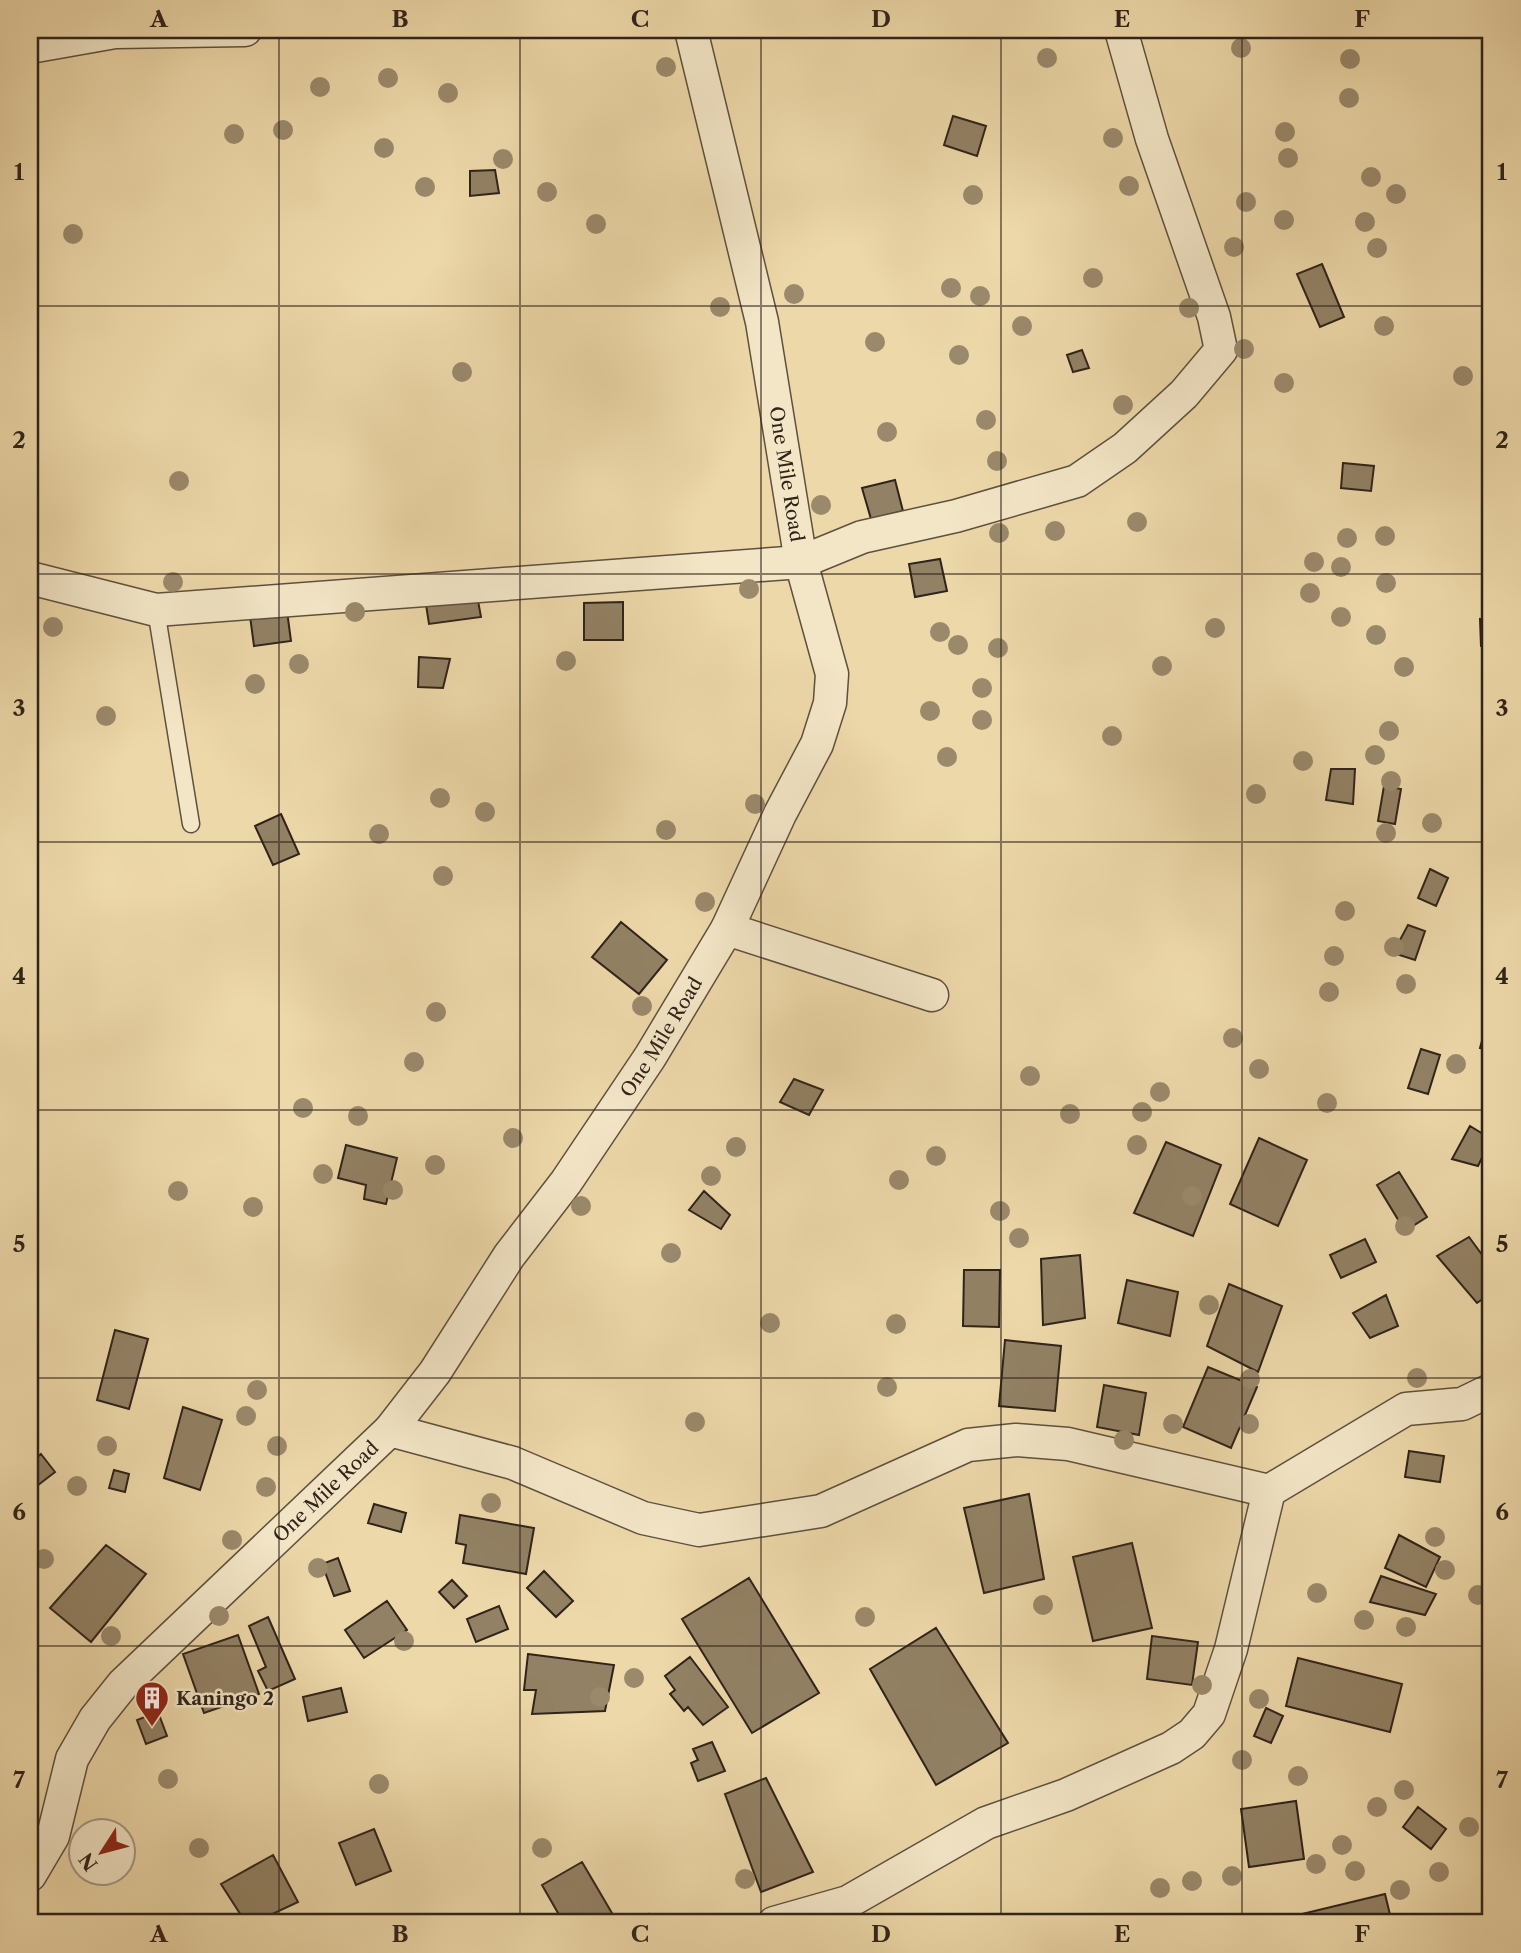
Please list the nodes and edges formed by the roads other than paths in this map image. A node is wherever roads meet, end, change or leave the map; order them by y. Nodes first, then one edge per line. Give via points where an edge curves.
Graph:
1 (245, 30) edge
2 (691, 30) edge
3 (1121, 30) edge
4 (30, 47) edge
5 (801, 562) junction
6 (30, 578) edge
7 (156, 610) junction
8 (191, 824) dead end
9 (727, 929) junction
10 (932, 995) dead end
11 (1491, 1390) edge
12 (390, 1430) junction
13 (1269, 1491) junction
14 (30, 1875) edge
15 (774, 1923) edge

1 - 4 street via 115,32
2 - 5 street, One Mile Road via 762,321
3 - 5 street via 1221,350 1184,394 1125,448 1077,481 957,516 862,537
5 - 7 street
5 - 9 street, One Mile Road via 832,674 830,703 817,744
6 - 7 street
7 - 8 lane
9 - 10 street
9 - 12 street, One Mile Road via 635,1080 509,1256 435,1372
11 - 13 street via 1462,1404 1406,1409
12 - 13 street via 513,1463 643,1518 699,1530 821,1511 968,1445 1016,1440 1068,1444
12 - 14 street, One Mile Road via 123,1684 72,1759 52,1836
13 - 15 street via 1231,1649 1209,1714 1192,1734 1078,1790 986,1823 848,1902

